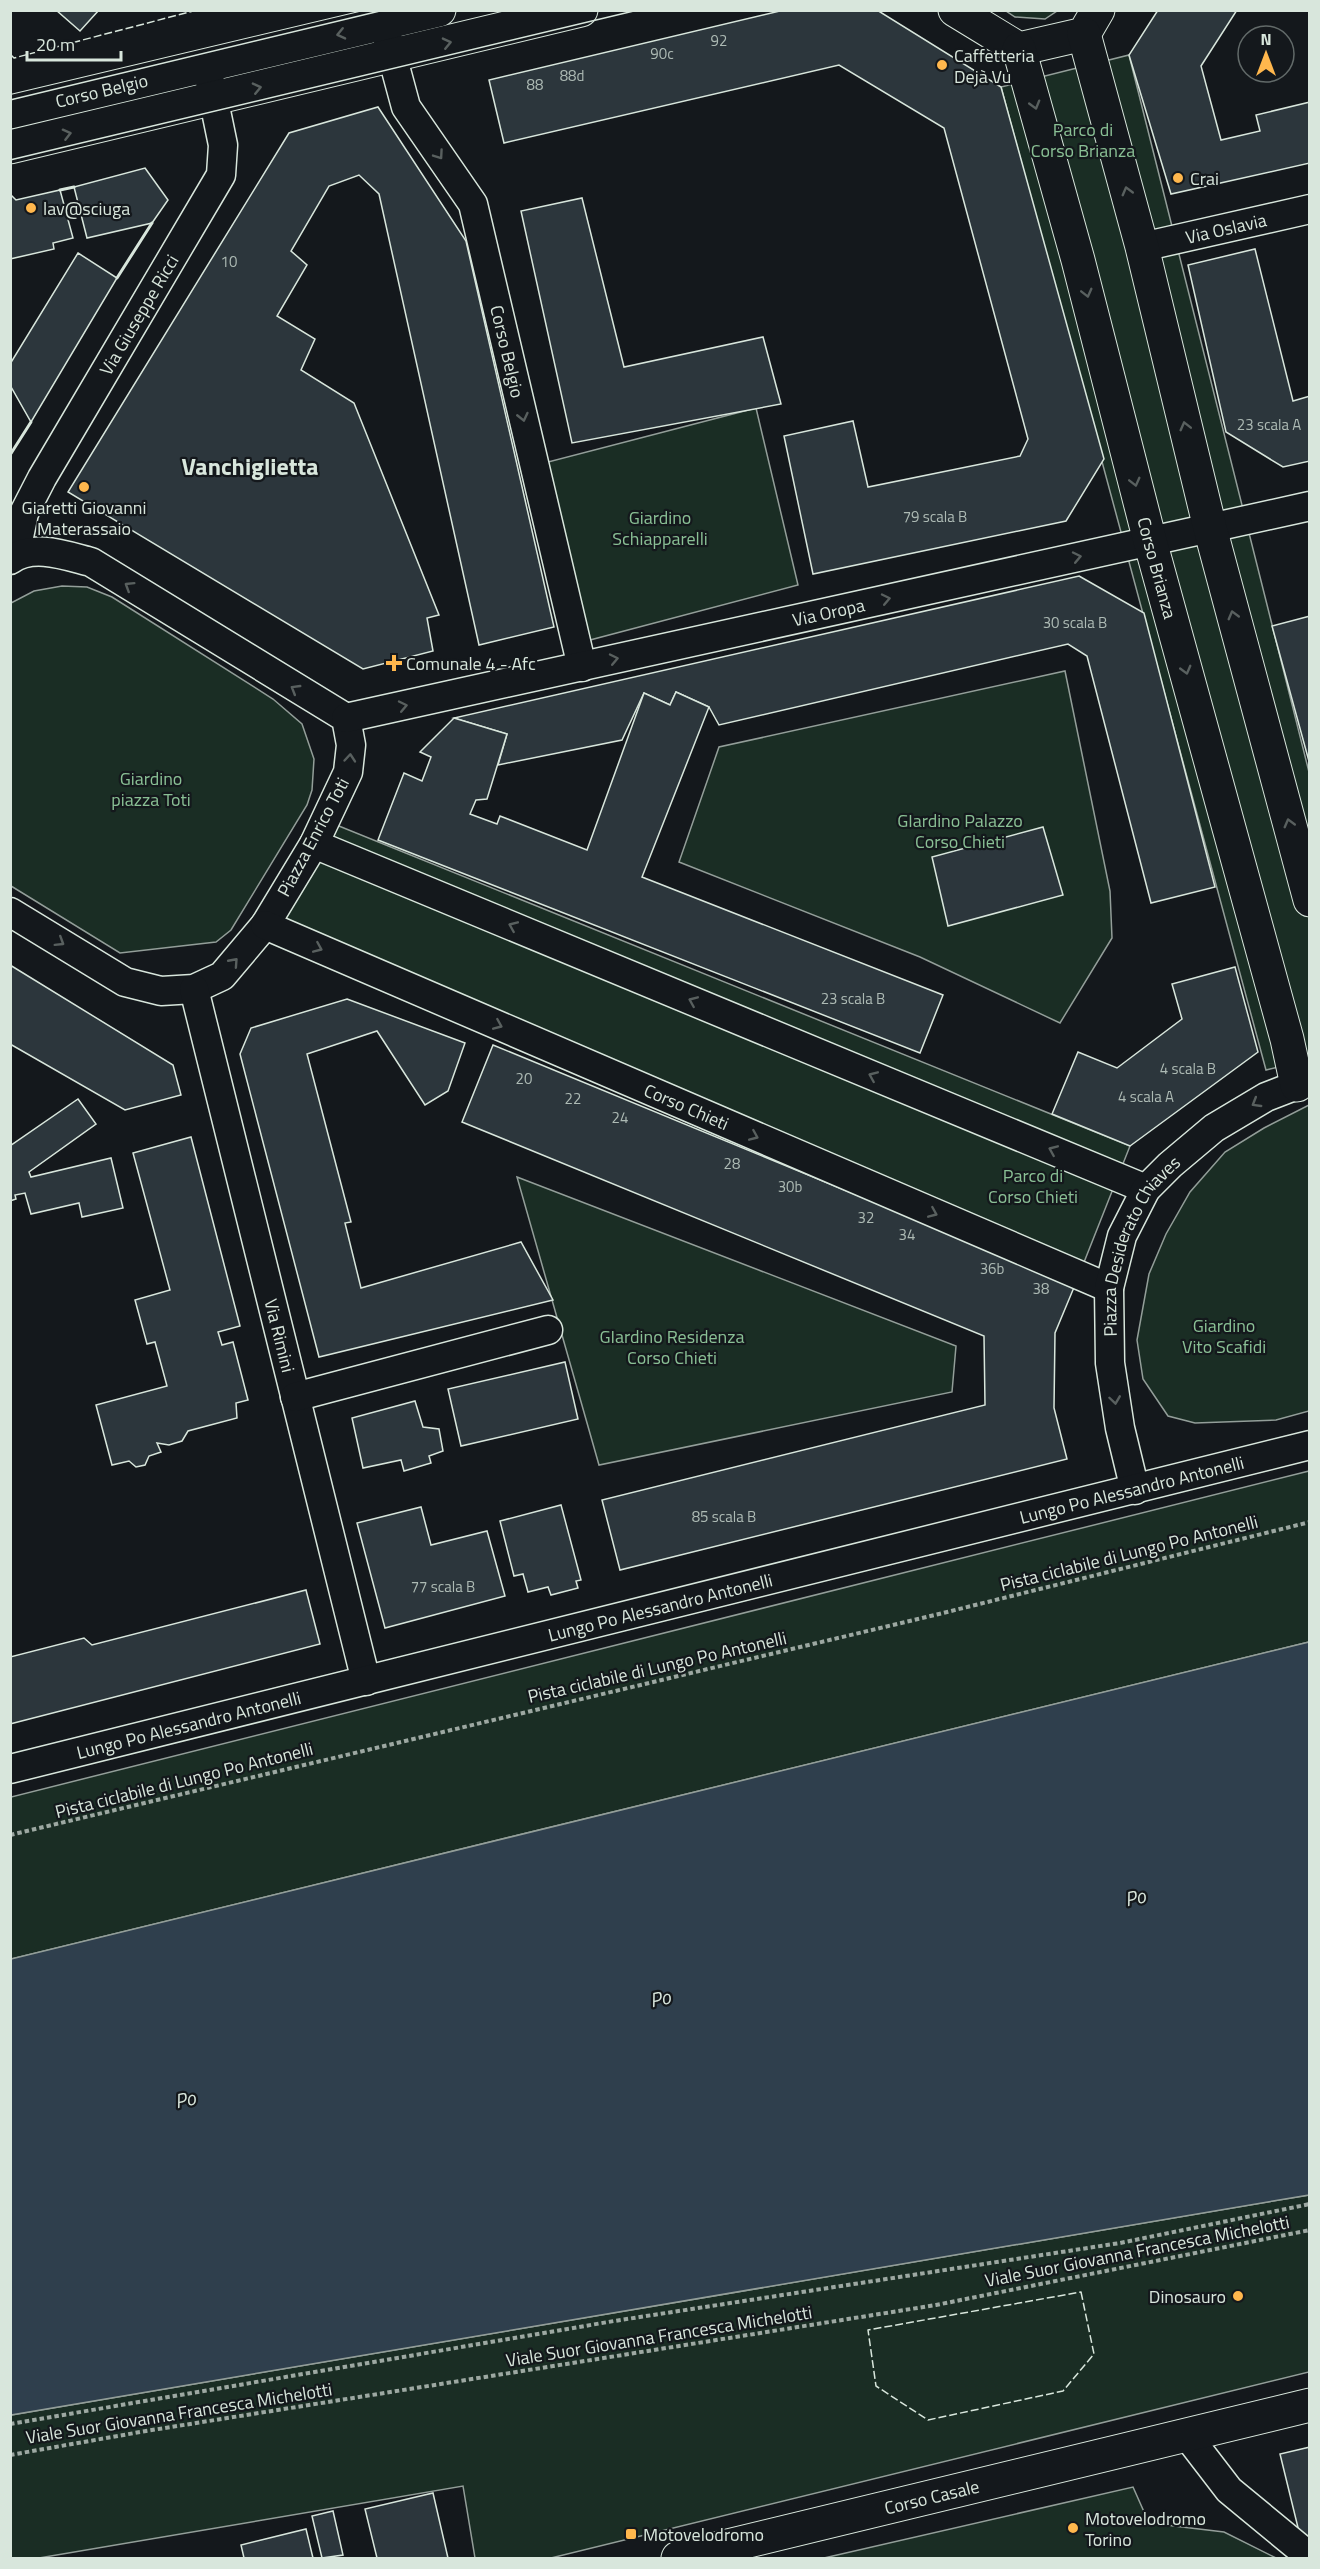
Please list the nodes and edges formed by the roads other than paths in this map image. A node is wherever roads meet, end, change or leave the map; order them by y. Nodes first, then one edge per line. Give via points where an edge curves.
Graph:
1 (439, 10) edge
2 (581, 10) edge
3 (955, 10) edge
4 (382, 17) edge
5 (1091, 22) edge
6 (1019, 49) junction
7 (392, 56) junction
8 (207, 66) junction
9 (214, 98) junction
10 (10, 112) edge
11 (10, 147) edge
12 (1310, 209) edge
13 (1142, 247) junction
14 (1310, 506) edge
15 (1210, 528) junction
16 (1150, 541) junction
17 (13, 558) edge
18 (582, 667) junction
19 (346, 718) junction
20 (314, 844) junction
21 (1304, 858) edge
22 (1310, 900) edge
23 (10, 912) edge
24 (265, 925) junction
25 (194, 989) junction
26 (1303, 1083) edge
27 (1146, 1189) junction
28 (1109, 1288) junction
29 (548, 1330) dead end
30 (295, 1397) junction
31 (1310, 1445) edge
32 (1135, 1491) junction
33 (366, 1681) junction
34 (10, 1769) edge
35 (1310, 2405) edge
36 (1186, 2434) junction
37 (1303, 2551) dead end
38 (678, 2559) edge

1 - 4 street, Corso Belgio
7 -> 2 street, Corso Belgio
3 - 6 street
4 - 7 street
4 -> 8 street, Corso Belgio
5 - 6 street
13 -> 5 street
6 -> 16 street, Corso Brianza
9 -> 7 street, Corso Belgio
7 -> 18 street, Corso Belgio via 406,107 473,204
8 - 9 street, Via Giuseppe Ricci
8 - 10 street, Corso Belgio
11 -> 9 street, Corso Belgio
9 - 17 street, Via Giuseppe Ricci via 223,146 221,175 42,477 24,513
12 - 13 street, Via Oslavia
15 -> 13 street
14 - 15 street, Via Oropa
15 - 16 street, Via Oropa
21 -> 15 street
18 -> 16 street, Via Oropa
16 -> 26 street, Corso Brianza via 1287,1039
19 -> 17 street via 91,562 46,551
19 -> 18 street, Via Oropa
20 -> 19 street, Piazza Enrico Toti via 348,772 351,745
20 - 24 street, Piazza Enrico Toti
27 -> 20 street
21 - 22 street
23 -> 25 street, Piazza Enrico Toti via 124,982 160,991
25 -> 24 street, Piazza Enrico Toti via 222,976
24 -> 28 street, Corso Chieti
25 - 30 street, Via Rimini
26 -> 27 street, Piazza Desiderato Chiaves via 1266,1097 1214,1128
27 - 28 street, Piazza Desiderato Chiaves via 1122,1236
28 -> 32 street, Piazza Desiderato Chiaves via 1110,1363
29 - 30 street
30 - 33 street, Via Rimini
31 - 32 street, Lungo Po Alessandro Antonelli
32 - 33 street, Lungo Po Alessandro Antonelli
33 - 34 street, Lungo Po Alessandro Antonelli
35 - 36 street, Corso Casale
36 - 37 street via 1229,2490
36 - 38 street, Corso Casale

